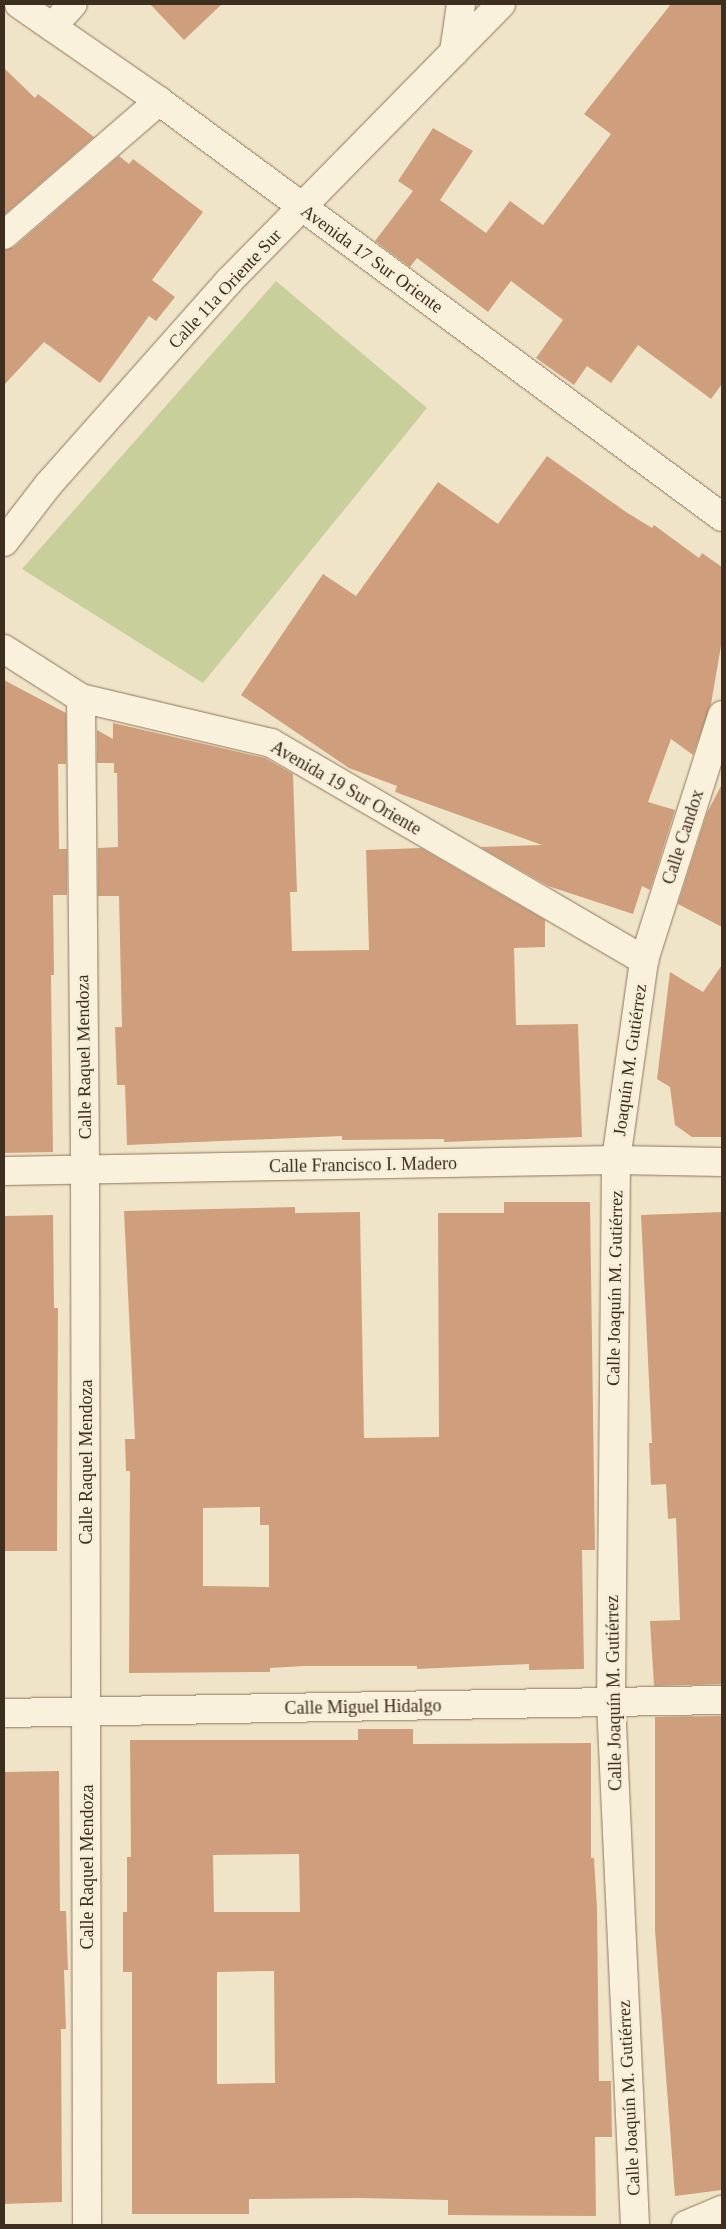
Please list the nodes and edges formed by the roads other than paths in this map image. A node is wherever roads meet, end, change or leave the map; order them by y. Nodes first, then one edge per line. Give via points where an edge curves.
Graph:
1 (19, 4) edge
2 (73, 4) edge
3 (461, 4) edge
4 (501, 4) edge
5 (52, 27) junction
6 (454, 52) junction
7 (159, 101) junction
8 (303, 209) junction
9 (4, 235) edge
10 (722, 518) edge
11 (4, 542) edge
12 (4, 649) edge
13 (81, 698) junction
14 (722, 714) edge
15 (644, 960) junction
16 (616, 1160) junction
17 (722, 1162) edge
18 (4, 1170) edge
19 (86, 1170) junction
20 (722, 1700) edge
21 (611, 1702) junction
22 (86, 1712) junction
23 (4, 1713) edge
24 (722, 2210) edge
25 (87, 2225) edge
26 (635, 2225) edge
27 (686, 2225) edge

1 - 5 street, Avenida 17 Sur Oriente
2 - 5 street
3 - 6 street
4 - 6 street, Calle 11a Oriente Sur
5 - 7 street, Avenida 17 Sur Oriente
6 - 8 street, Calle 11a Oriente Sur
7 - 8 street, Avenida 17 Sur Oriente
7 - 9 street
8 - 10 street, Avenida 17 Sur Oriente
8 - 11 street, Calle 11a Oriente Sur via 229,281 54,478
12 - 13 street, Avenida 19 Sur Oriente
13 - 15 street, Avenida 19 Sur Oriente via 271,743
13 - 19 street, Calle Raquel Mendoza
14 - 15 street, Calle Candox
15 - 16 street, Joaquín M. Gutiérrez
16 - 17 street, Calle Francisco I. Madero
16 - 19 street, Calle Francisco I. Madero
16 - 21 street, Calle Joaquín M. Gutiérrez
18 - 19 street, Calle Francisco I. Madero
19 - 22 street, Calle Raquel Mendoza
20 - 21 street, Calle Miguel Hidalgo
21 - 22 street, Calle Miguel Hidalgo
21 - 26 street, Calle Joaquín M. Gutiérrez
22 - 23 street, Calle Miguel Hidalgo
22 - 25 street, Calle Raquel Mendoza
24 - 27 street

